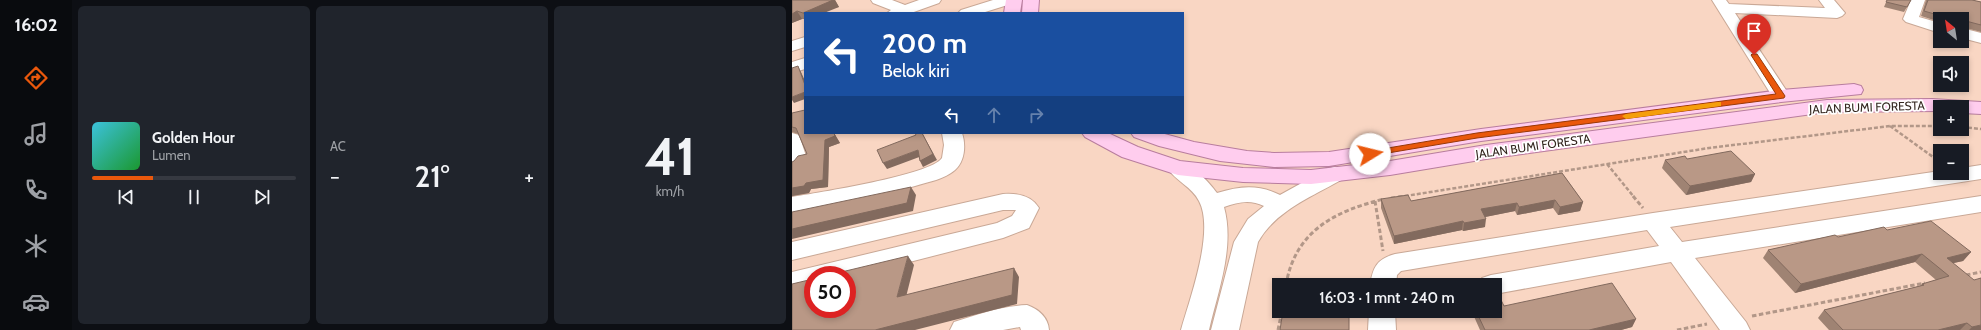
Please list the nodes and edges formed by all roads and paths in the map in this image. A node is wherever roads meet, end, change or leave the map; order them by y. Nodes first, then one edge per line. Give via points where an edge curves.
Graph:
1 (878, 0) edge
2 (934, 0) edge
3 (1009, 0) edge
4 (1014, 0) edge
5 (1031, 0) edge
6 (1826, 0) edge
7 (1918, 0) edge
8 (1721, 4) edge
9 (900, 11) edge
10 (969, 12) edge
11 (1012, 12) edge
12 (1030, 12) edge
13 (1933, 26) edge
14 (1969, 35) edge
15 (1981, 38) edge
16 (804, 42) edge
17 (792, 46) edge
18 (804, 63) edge
19 (792, 68) edge
20 (1781, 96) junction
21 (1981, 96) edge
22 (1981, 108) edge
23 (1890, 126) junction
24 (1933, 126) edge
25 (1969, 128) edge
26 (1981, 129) edge
27 (952, 134) edge
28 (1094, 134) edge
29 (1144, 134) edge
30 (792, 139) edge
31 (1481, 144) junction
32 (1933, 157) edge
33 (792, 161) edge
34 (1607, 164) junction
35 (1178, 168) junction
36 (1335, 174) junction
37 (1970, 174) edge
38 (1981, 193) edge
39 (1375, 201) junction
40 (1211, 203) junction
41 (1981, 204) edge
42 (792, 205) edge
43 (1280, 205) junction
44 (1653, 221) junction
45 (792, 251) edge
46 (1676, 252) junction
47 (856, 266) edge
48 (1981, 272) edge
49 (1384, 277) edge
50 (1958, 277) edge
51 (1287, 278) edge
52 (804, 279) edge
53 (792, 282) edge
54 (1502, 283) edge
55 (1927, 283) edge
56 (1281, 318) edge
57 (1382, 318) edge
58 (1732, 325) edge
59 (964, 330) edge
60 (1035, 330) edge
61 (1195, 330) edge
62 (1225, 330) edge
63 (1278, 330) edge
64 (1382, 330) edge
65 (1678, 330) edge

1 - 9 street
2 - 9 street
3 - 10 street
4 - 11 main road
5 - 12 main road
6 - 8 street via 1837,13
7 - 13 street via 1910,18
8 - 20 street
14 - 15 street
16 - 17 street
18 - 19 street
20 - 21 main road, JALAN BUMI FORESTA via 1862,90
20 - 31 main road, JALAN BUMI FORESTA
22 - 31 main road, JALAN BUMI FORESTA via 1925,105 1827,106
23 - 24 path
23 - 32 path
23 - 34 path via 1709,148
25 - 26 path
27 - 42 street via 954,147 950,161 937,172 878,188
28 - 35 main road, JALAN BUMI FORESTA via 1130,152
29 - 31 main road, JALAN BUMI FORESTA via 1170,144 1220,155 1292,160
30 - 33 street via 796,158
31 - 36 main road, JALAN BUMI FORESTA via 1390,168
34 - 39 path
34 - 44 path
35 - 36 main road, JALAN BUMI FORESTA via 1243,175 1311,177
35 - 40 street via 1204,191
36 - 43 street
37 - 38 street
37 - 44 street
39 - 49 path
39 - 51 path via 1338,216 1313,234 1299,247 1290,265
40 - 43 street via 1238,194 1252,194 1264,195
40 - 61 street via 1217,220 1217,240
41 - 46 street
43 - 62 street via 1256,225 1246,242
44 - 46 street
44 - 49 street via 1395,263
45 - 47 street via 1003,202 1017,200 1028,208 1021,222 1004,230
46 - 54 street
46 - 58 street
48 - 50 path
52 - 53 street
55 - 58 path
56 - 63 path
57 - 64 street
58 - 65 path
59 - 60 street via 1010,317 1027,316

